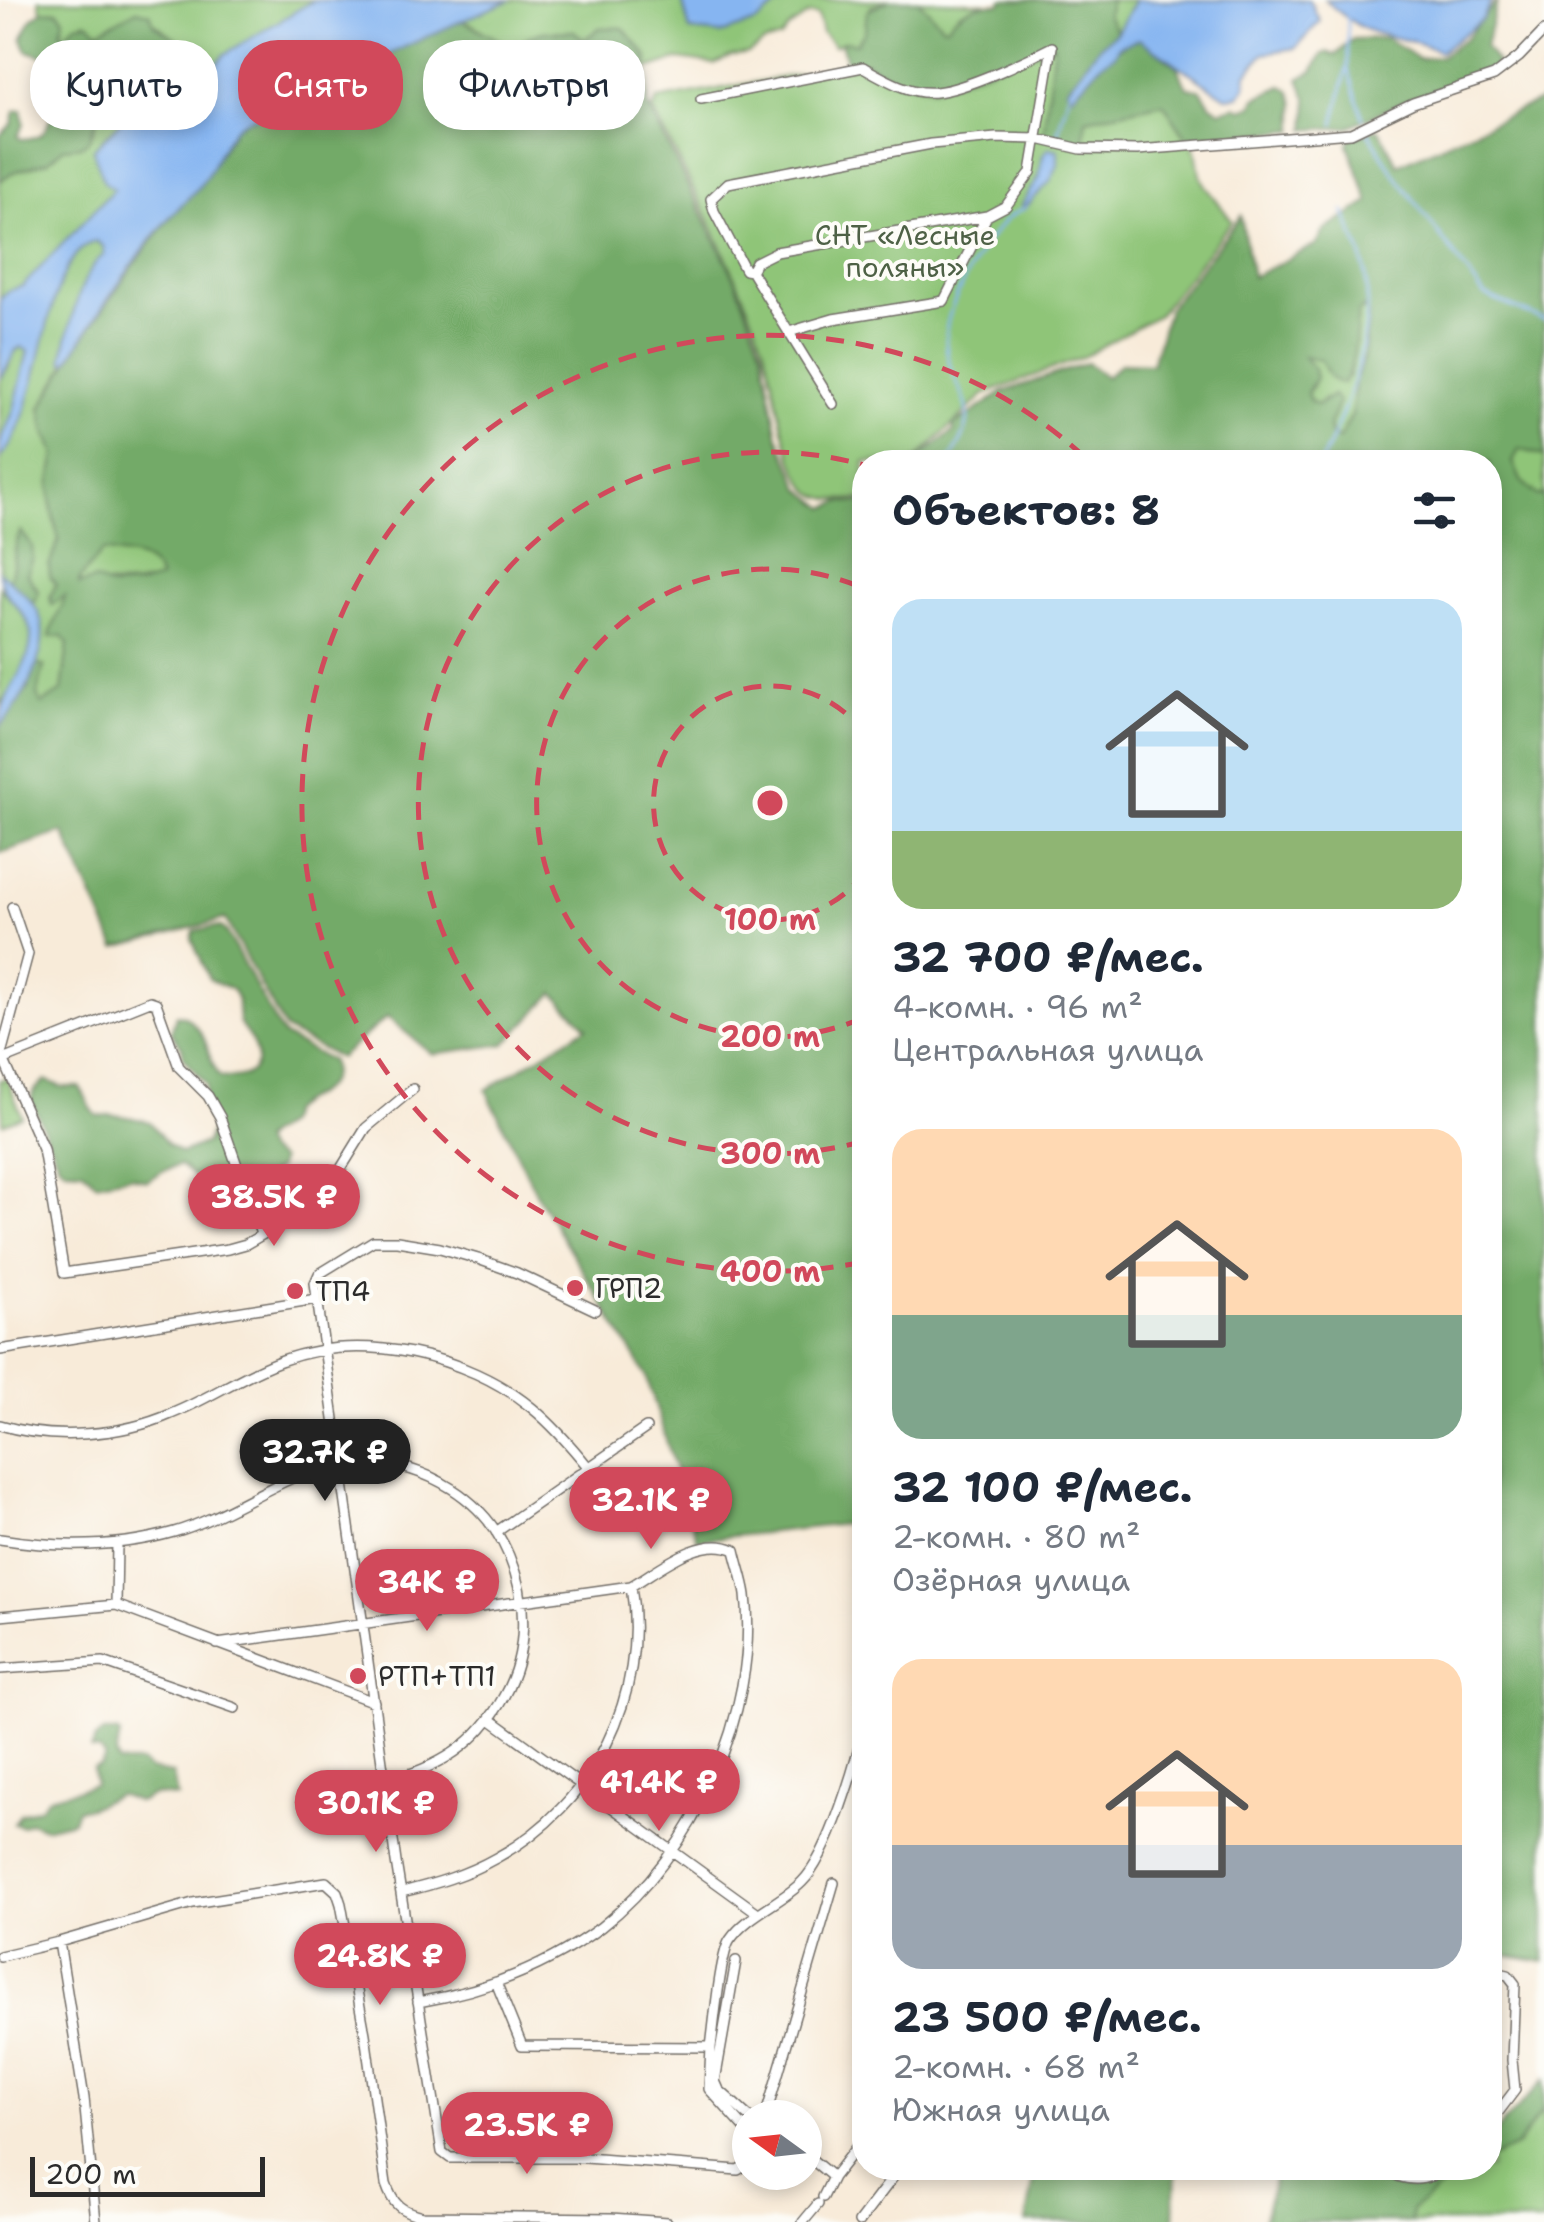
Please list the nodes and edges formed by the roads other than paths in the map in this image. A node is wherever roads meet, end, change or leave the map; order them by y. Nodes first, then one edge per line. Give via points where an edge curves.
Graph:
1 (1544, 30) edge
2 (701, 99) dead end
3 (1038, 139) junction
4 (988, 216) junction
5 (751, 270) junction
6 (789, 332) junction
7 (833, 404) dead end
8 (12, 906) dead end
9 (1, 1061) edge
10 (413, 1089) dead end
11 (261, 1234) junction
12 (317, 1300) junction
13 (595, 1310) dead end
14 (0, 1350) edge
15 (325, 1351) junction
16 (0, 1425) edge
17 (646, 1428) dead end
18 (338, 1462) junction
19 (589, 1468) junction
20 (496, 1532) junction
21 (0, 1539) edge
22 (117, 1543) junction
23 (631, 1586) junction
24 (522, 1602) junction
25 (116, 1605) junction
26 (0, 1616) edge
27 (362, 1624) junction
28 (217, 1644) junction
29 (0, 1670) edge
30 (374, 1702) junction
31 (235, 1708) dead end
32 (490, 1720) junction
33 (852, 1779) edge
34 (385, 1781) junction
35 (581, 1786) junction
36 (673, 1849) junction
37 (834, 1883) dead end
38 (402, 1892) junction
39 (758, 1913) junction
40 (60, 1942) junction
41 (0, 1956) edge
42 (736, 1962) dead end
43 (1502, 1974) edge
44 (496, 1982) junction
45 (418, 2002) junction
46 (711, 2048) junction
47 (770, 2100) edge
48 (732, 2102) edge
49 (1502, 2107) edge
50 (732, 2115) edge
51 (852, 2152) edge
52 (822, 2168) edge
53 (732, 2170) edge
54 (832, 2177) junction
55 (891, 2180) edge
56 (96, 2222) edge
57 (667, 2222) edge
58 (804, 2222) edge
59 (859, 2222) edge

1 - 3 street via 1494,76 1351,133 1138,150 1081,149
2 - 3 street via 864,67 892,84 934,93 1052,46
3 - 4 street via 1026,182
3 - 5 street via 931,144 728,183 711,199 745,270
4 - 5 street via 776,252
4 - 6 street via 944,301
5 - 6 street
6 - 7 street
8 - 9 street via 28,954
9 - 11 street via 150,1001 159,1006 180,1067 220,1117
9 - 11 street via 43,1149 64,1273 228,1248
10 - 11 street via 366,1128 324,1196
12 - 13 street via 320,1274 373,1241 397,1241 504,1268
12 - 14 street
12 - 15 street
15 - 16 street via 249,1373 138,1427 88,1434
15 - 18 street
15 - 19 street via 424,1356 490,1379 532,1408
17 - 19 street
18 - 20 street via 398,1466 440,1481 482,1512
18 - 22 street via 176,1532
18 - 27 street
19 - 20 street
20 - 24 street
21 - 22 street
22 - 25 street
23 - 24 street
23 - 35 street via 635,1654 620,1717
23 - 36 street via 690,1552 723,1544 735,1550 746,1592 744,1674 735,1720 700,1806
24 - 27 street
24 - 32 street via 514,1675
25 - 26 street
25 - 28 street
27 - 28 street
27 - 30 street
28 - 30 street
29 - 31 street via 103,1662
30 - 34 street
32 - 34 street via 444,1762
32 - 35 street
33 - 39 street via 812,1868
34 - 38 street
35 - 36 street
35 - 38 street via 541,1828 499,1857
36 - 39 street
36 - 44 street via 603,1925 562,1953
37 - 47 street
38 - 45 street
39 - 46 street via 727,1946
40 - 41 street
40 - 56 street
40 - 57 street via 193,1903 326,1882 341,1904 392,2201 422,2216
42 - 48 street via 715,2082
43 - 49 street via 1516,1988 1515,2090
44 - 45 street
44 - 46 street via 522,2046
45 - 53 street via 447,2157 586,2158
46 - 50 street via 708,2089
51 - 54 street
52 - 54 street
54 - 58 street
55 - 59 street

